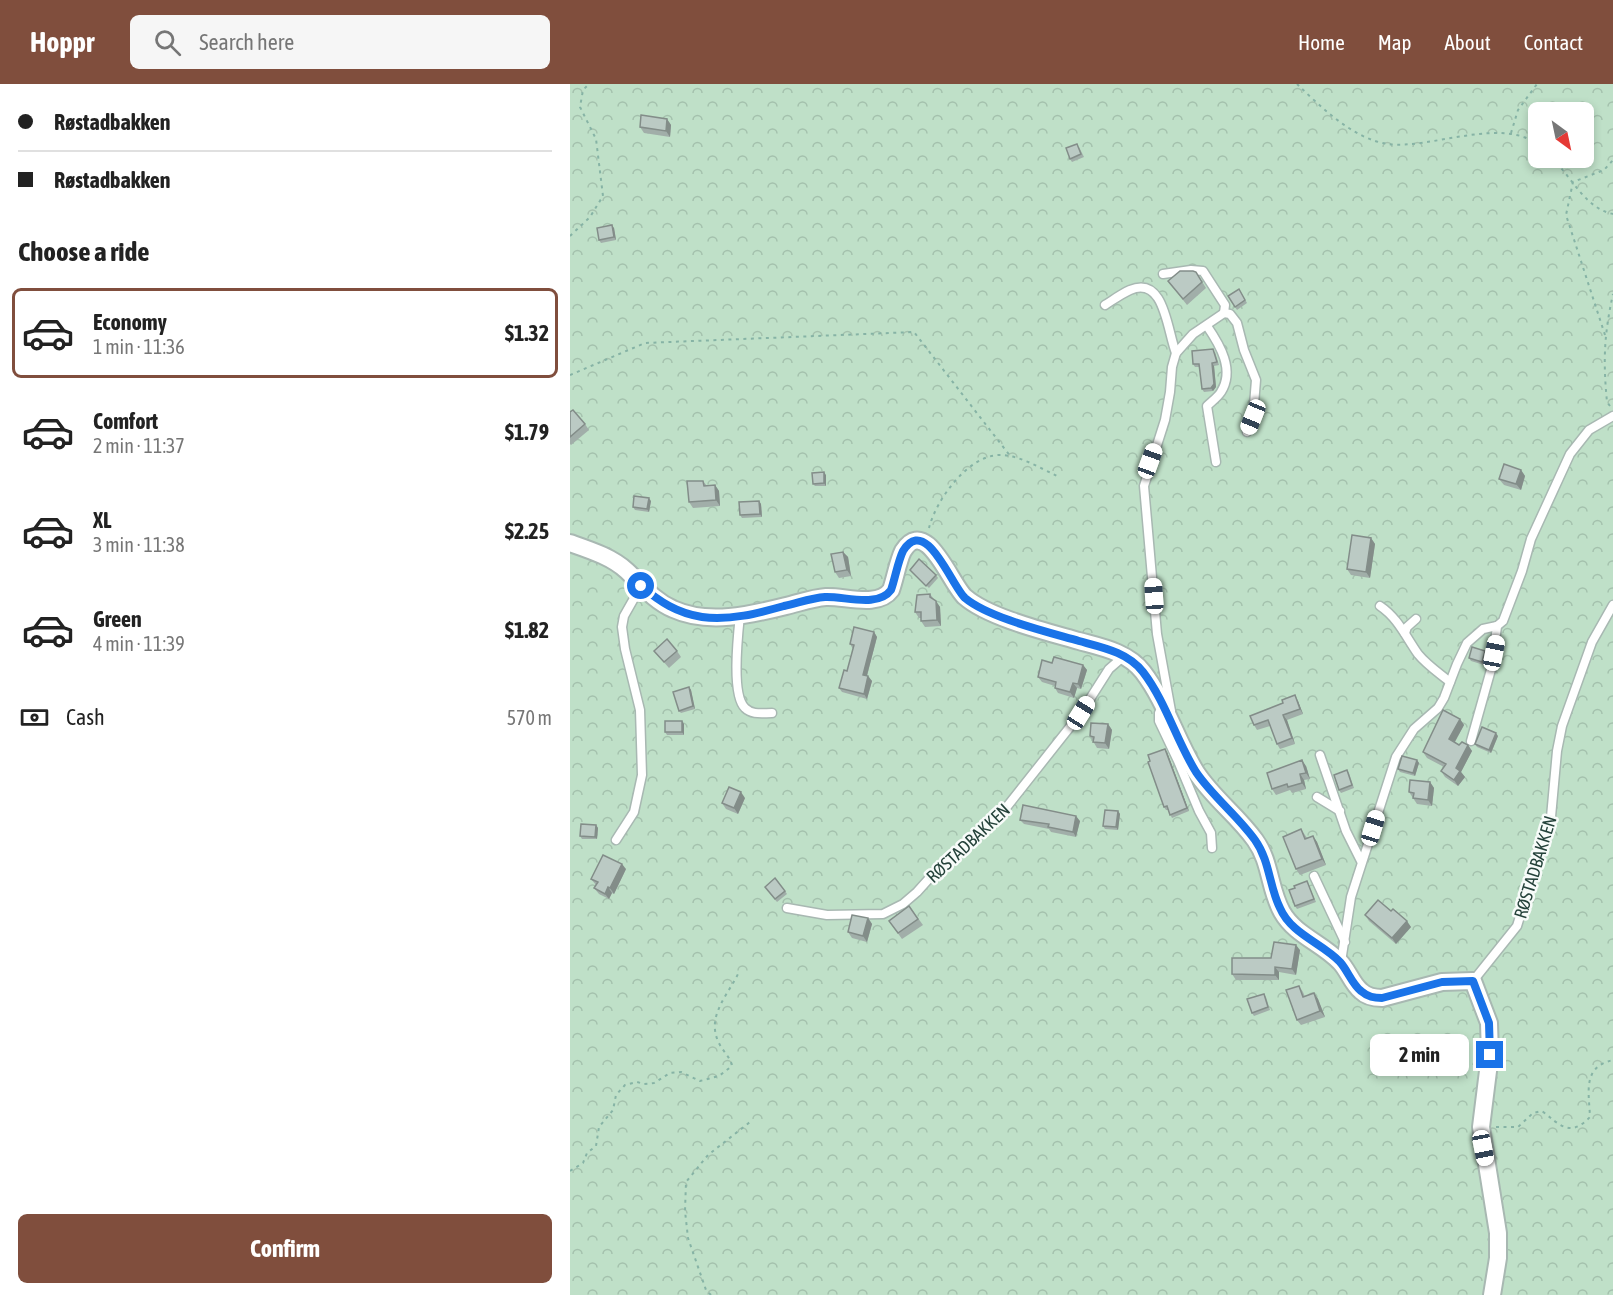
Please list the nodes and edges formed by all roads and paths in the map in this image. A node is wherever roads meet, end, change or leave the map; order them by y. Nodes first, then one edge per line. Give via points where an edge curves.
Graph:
1 (589, 84) edge
2 (1297, 84) edge
3 (1537, 84) edge
4 (1511, 133) junction
5 (1528, 139) edge
6 (1613, 160) edge
7 (1560, 168) edge
8 (1573, 182) junction
9 (1613, 214) edge
10 (570, 236) edge
11 (1163, 274) dead end
12 (1613, 294) edge
13 (1105, 305) dead end
14 (1224, 313) junction
15 (1207, 326) junction
16 (1605, 335) junction
17 (1176, 353) junction
18 (570, 375) edge
19 (1613, 414) edge
20 (1247, 432) dead end
21 (1011, 457) junction
22 (1216, 462) dead end
23 (1057, 476) dead end
24 (927, 542) junction
25 (570, 543) edge
26 (641, 586) junction
27 (1613, 605) edge
28 (1380, 606) dead end
29 (740, 615) junction
30 (1416, 619) dead end
31 (1497, 626) junction
32 (1405, 633) junction
33 (1124, 656) junction
34 (1450, 682) junction
35 (1166, 712) junction
36 (772, 713) dead end
37 (1471, 741) dead end
38 (1320, 754) dead end
39 (1317, 797) dead end
40 (1340, 811) junction
41 (616, 840) dead end
42 (1212, 848) dead end
43 (1362, 861) junction
44 (1314, 876) dead end
45 (787, 908) dead end
46 (1345, 942) junction
47 (1341, 963) junction
48 (738, 974) dead end
49 (1473, 981) junction
50 (1613, 1060) edge
51 (750, 1122) dead end
52 (1481, 1127) junction
53 (570, 1172) edge
54 (711, 1295) edge
55 (1492, 1295) edge

1 - 10 path via 583,90 580,107 596,140 603,196 590,217
2 - 4 path via 1327,112 1365,138 1388,144
3 - 4 path via 1518,110
4 - 5 path
6 - 8 path via 1604,170
7 - 8 path
8 - 9 path via 1589,202
8 - 16 path via 1566,214
11 - 14 lane via 1203,271 1225,305
12 - 16 path
13 - 17 lane via 1130,290 1145,287 1154,291
14 - 15 lane
14 - 20 lane via 1237,323 1256,380 1253,417
15 - 17 lane via 1193,334
15 - 22 lane via 1224,356 1227,374 1221,392 1207,406
16 - 19 path via 1607,402
17 - 35 lane via 1164,420 1145,478 1144,494 1157,634 1171,705
18 - 21 path via 645,343 914,332
19 - 31 lane via 1589,430 1570,454 1531,539 1508,611
21 - 23 path
21 - 24 path via 990,457 954,482 933,513
24 - 29 street via 912,543 904,551 891,590 880,599 813,598
24 - 33 street via 959,592 975,605
25 - 26 street via 604,556
26 - 29 street via 682,612 704,617
26 - 41 lane via 622,627 640,716 640,787 634,812
27 - 49 lane, RØSTADBAKKEN via 1592,642 1562,726 1551,817 1517,926
28 - 32 lane
29 - 36 lane via 736,666 743,706 752,713
30 - 32 lane
31 - 34 lane via 1483,629 1467,643
31 - 37 lane via 1492,666
32 - 34 lane via 1419,655
33 - 35 street via 1144,673
33 - 45 lane, RØSTADBAKKEN via 1109,669 1081,713 998,818 944,862 903,903 883,914 827,915
34 - 43 lane via 1438,708 1414,729 1398,753
35 - 42 lane via 1159,713 1159,721 1211,833
35 - 47 street via 1205,785 1244,826 1264,855 1287,920
38 - 40 lane
39 - 40 lane
40 - 43 lane
43 - 46 lane via 1349,905
44 - 46 lane
46 - 47 lane
47 - 49 street via 1360,991 1372,998 1442,982
48 - 53 path via 714,1020 714,1031 732,1066 719,1076 700,1081 681,1072 670,1073 654,1083 625,1085 599,1127 596,1146
49 - 52 street via 1489,1023 1490,1055
50 - 52 path via 1603,1062 1589,1080 1590,1117 1583,1125 1564,1127 1542,1111 1533,1113 1518,1126
51 - 54 path via 708,1155 686,1182 688,1238
52 - 55 street via 1498,1233

